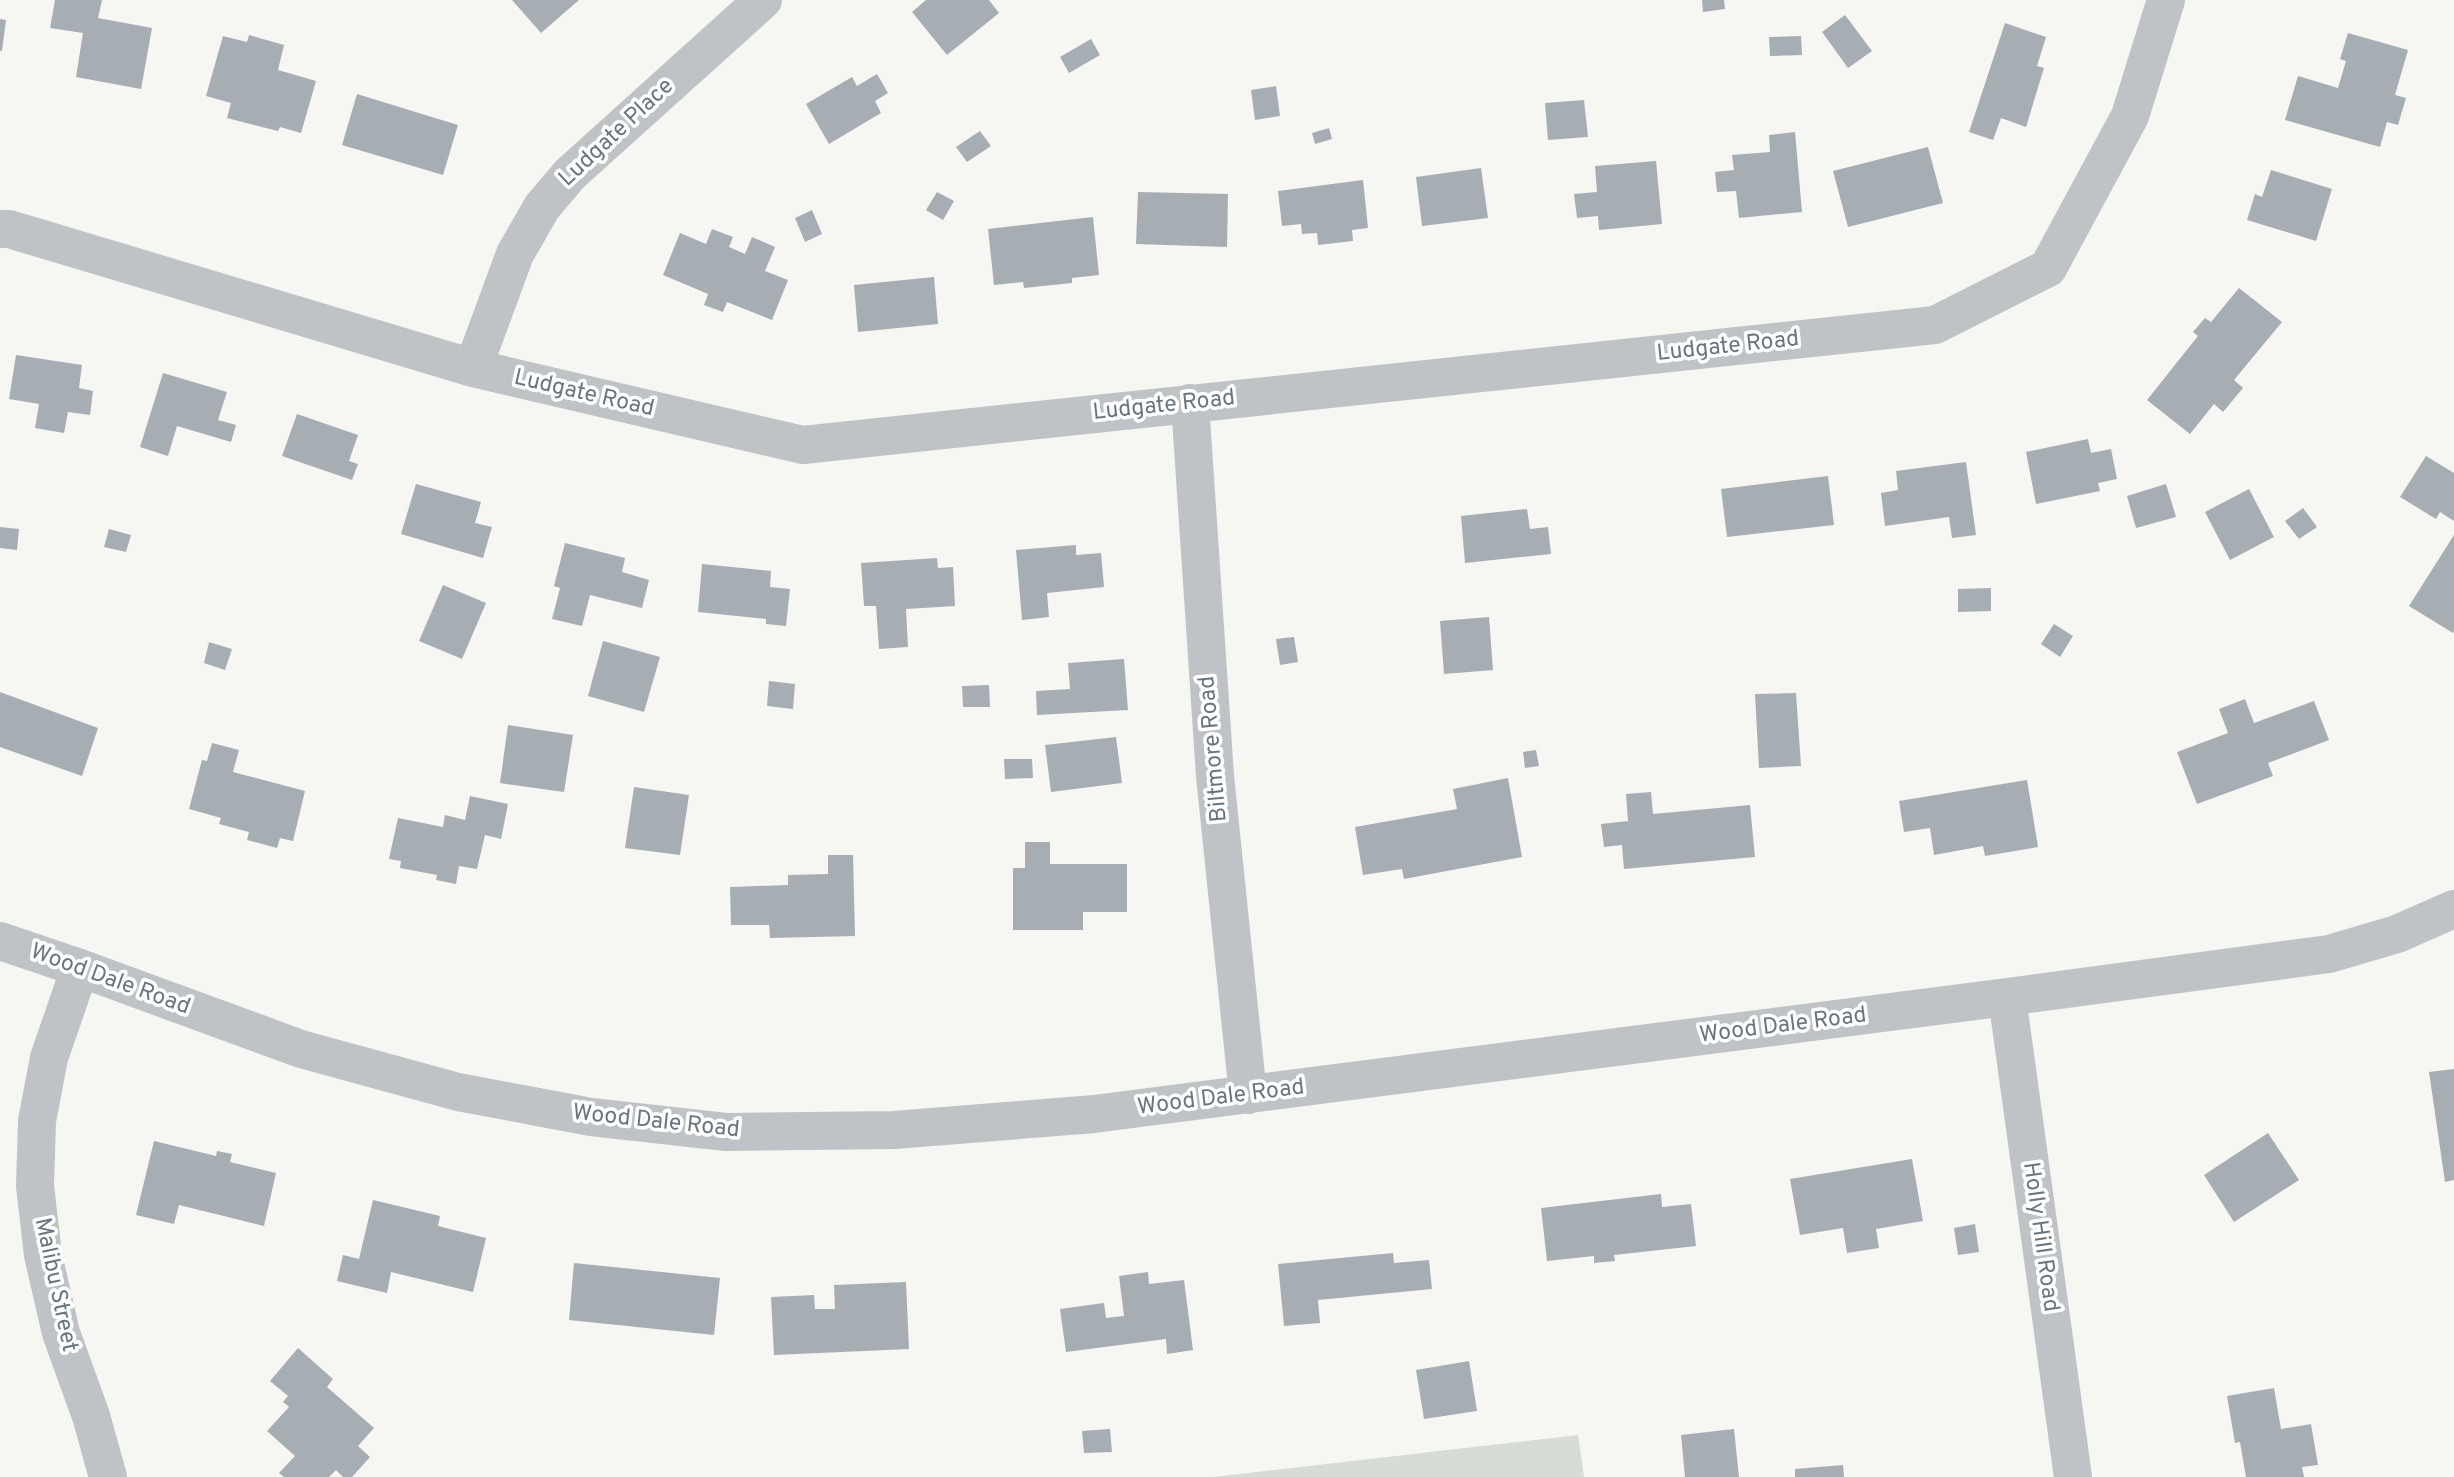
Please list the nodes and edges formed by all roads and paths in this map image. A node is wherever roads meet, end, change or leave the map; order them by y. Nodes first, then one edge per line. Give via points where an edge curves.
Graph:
1 (762, 0) edge
2 (2166, 0) edge
3 (0, 229) edge
4 (473, 368) junction
5 (1190, 403) junction
6 (2454, 909) edge
7 (0, 941) edge
8 (80, 968) junction
9 (2007, 998) junction
10 (1248, 1095) junction
11 (108, 1477) edge
12 (2073, 1477) edge

1 - 4 street, Ludgate Place via 570,174 542,207 515,254
2 - 5 street, Ludgate Road via 2130,116 2048,268 1935,325
3 - 4 street, Ludgate Road
4 - 5 street, Ludgate Road via 803,445
5 - 10 street, Biltmore Road via 1215,776
6 - 9 street, Wood Dale Road via 2397,934 2329,954
7 - 8 street, Wood Dale Road
8 - 10 street, Wood Dale Road via 301,1049 458,1092 591,1117 726,1132 894,1130 1094,1114
8 - 11 street, Malibu Street via 49,1058 37,1121 35,1186 43,1255 61,1333
9 - 10 street, Wood Dale Road
9 - 12 street, Holly Hill Road

